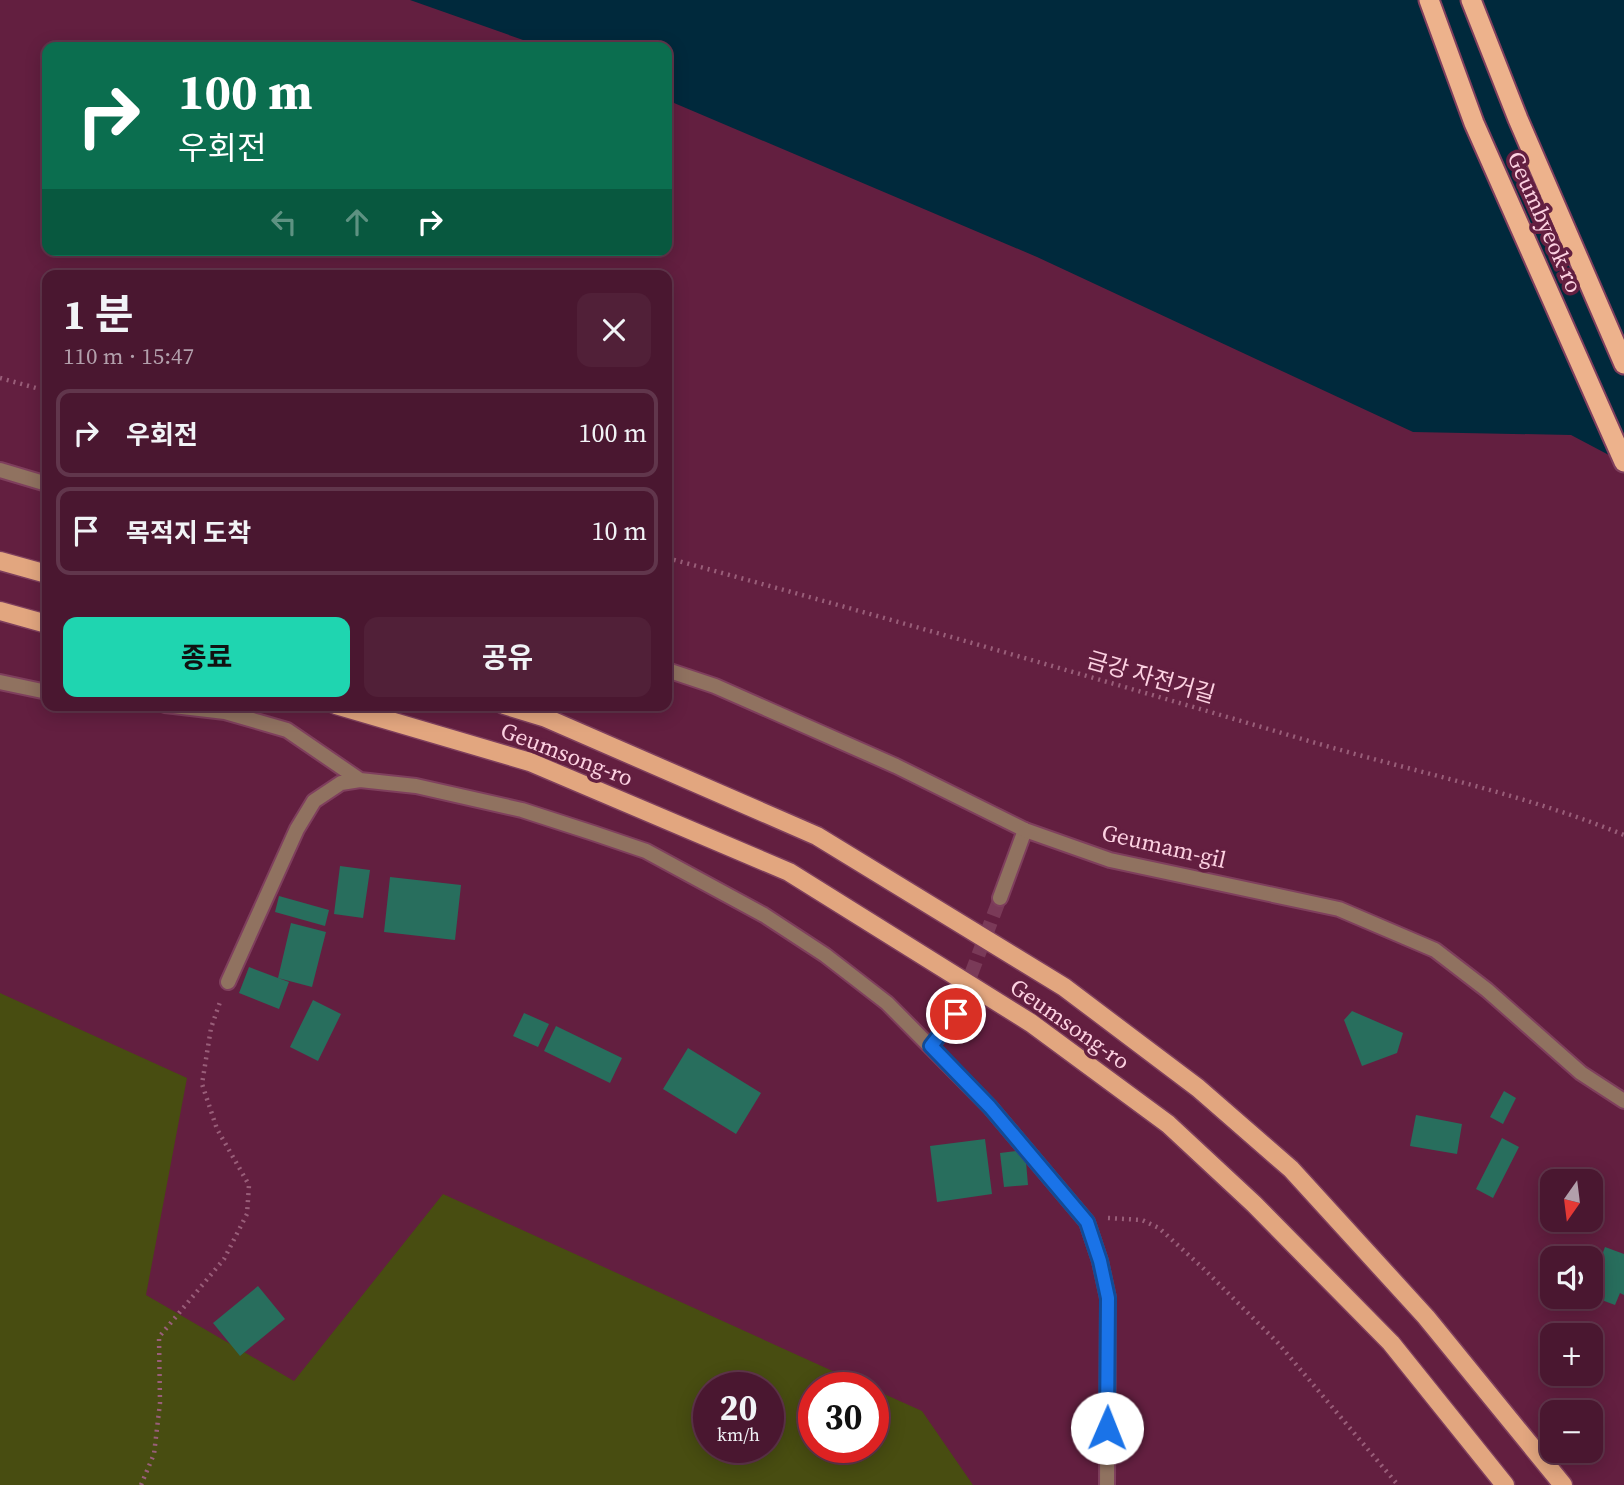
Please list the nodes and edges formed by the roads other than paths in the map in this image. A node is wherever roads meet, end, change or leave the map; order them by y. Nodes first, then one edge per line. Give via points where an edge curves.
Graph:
1 (1429, 0) edge
2 (1471, 0) edge
3 (1624, 364) edge
4 (1624, 462) edge
5 (0, 470) edge
6 (42, 483) edge
7 (0, 561) edge
8 (42, 573) edge
9 (0, 611) edge
10 (42, 623) edge
11 (672, 672) edge
12 (0, 682) edge
13 (42, 691) edge
14 (216, 711) edge
15 (356, 711) edge
16 (523, 711) edge
17 (360, 780) junction
18 (1024, 830) junction
19 (1000, 898) tunnel mouth
20 (228, 982) road end
21 (956, 1014) tunnel mouth
22 (931, 1046) junction
23 (1624, 1101) edge
24 (1107, 1485) edge
25 (1505, 1485) edge
26 (1563, 1485) edge

1 - 4 highway, Geumbyeok-ro via 1474,123
2 - 3 highway, Geumbyeok-ro
5 - 6 street
7 - 8 main road
9 - 10 main road
11 - 18 street, Geumam-gil via 884,761
12 - 13 street
14 - 17 street via 287,730
15 - 25 main road, Geumsong-ro via 530,762 789,872 1031,1023 1168,1124 1254,1204 1391,1343
16 - 26 main road, Geumsong-ro via 817,836 1064,987 1198,1088 1291,1168 1426,1317
17 - 20 street via 341,783 314,801
17 - 22 street via 416,786 523,810 646,851 764,915 825,955 887,1003
18 - 19 street
18 - 23 street, Geumam-gil via 1110,860 1339,909 1435,950 1581,1073
21 - 22 street
22 - 24 street via 1035,1157 1087,1222 1108,1298

